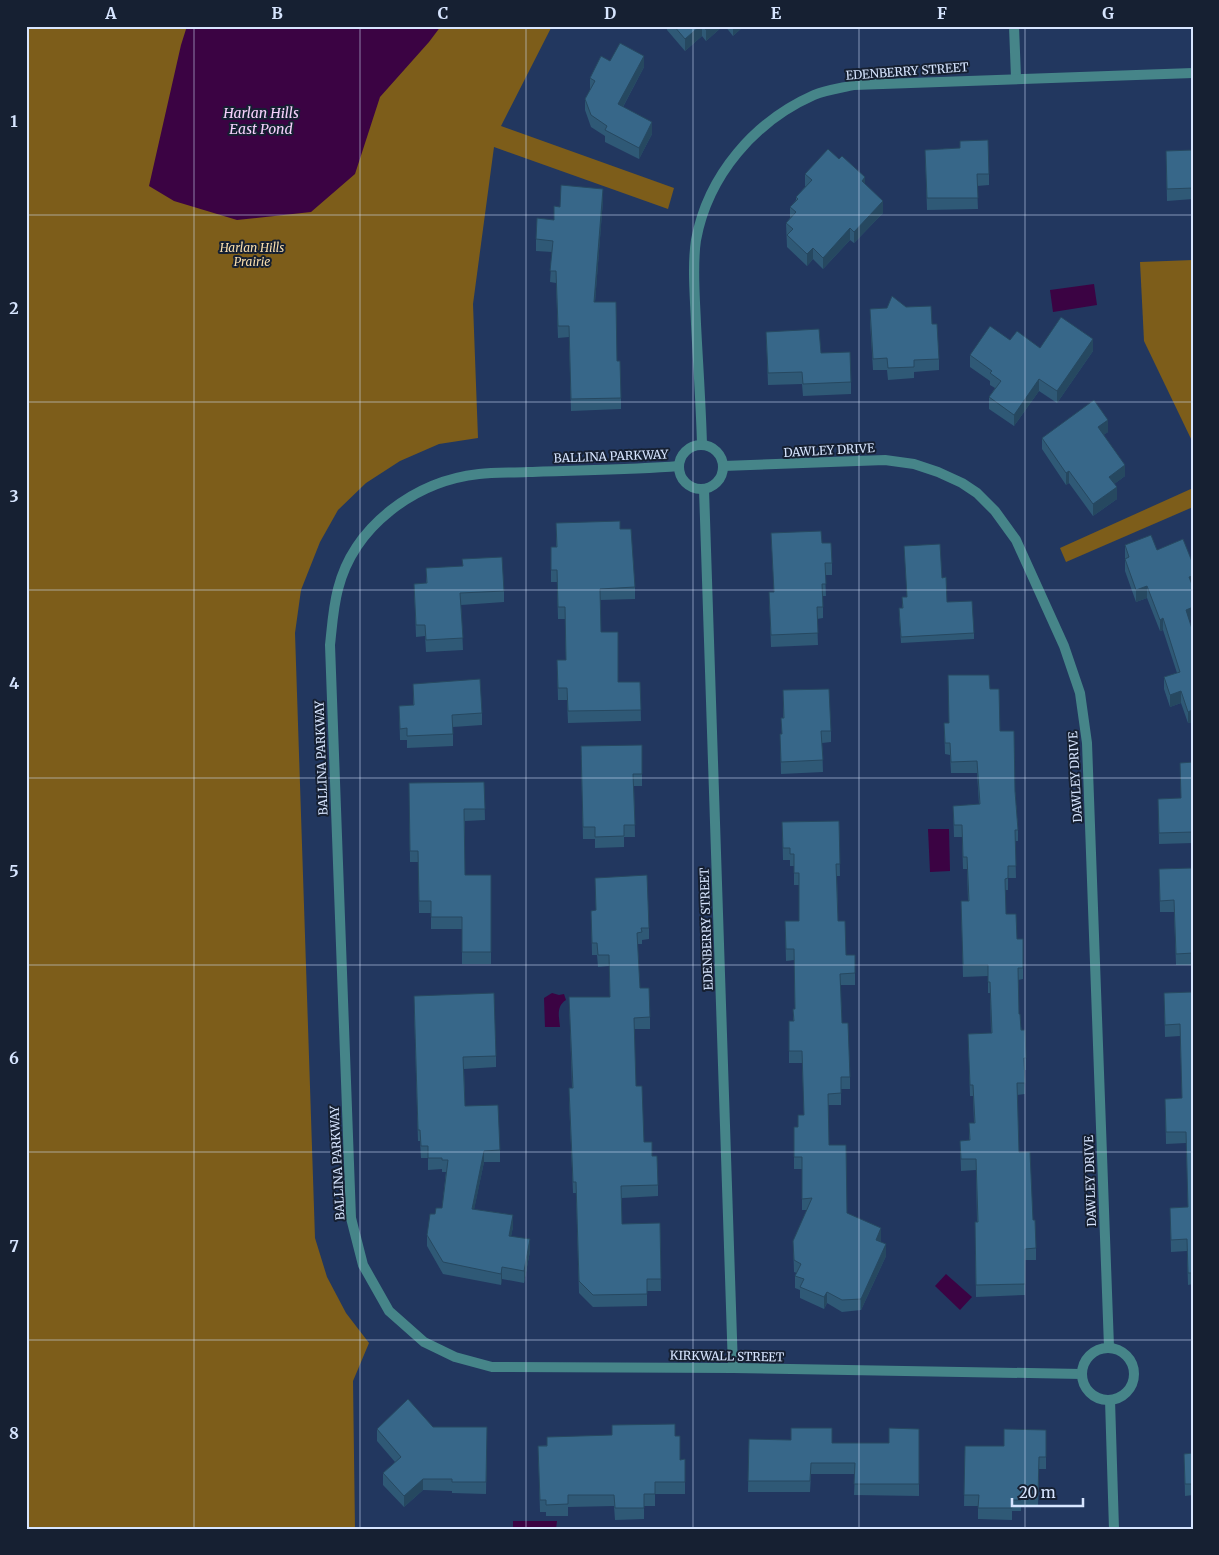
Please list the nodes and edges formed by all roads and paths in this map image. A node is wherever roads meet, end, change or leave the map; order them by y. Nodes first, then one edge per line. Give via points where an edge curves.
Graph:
1 (1014, 26) edge
2 (1193, 73) edge
3 (1016, 78) junction
4 (702, 445) junction
5 (679, 466) junction
6 (723, 466) junction
7 (704, 489) junction
8 (389, 1311) joint
9 (1109, 1347) junction
10 (733, 1368) junction
11 (1082, 1374) junction
12 (1110, 1400) junction
13 (1114, 1529) edge

1 - 3 street
2 - 3 street, EDENBERRY STREET
3 - 4 street, EDENBERRY STREET via 854,85 816,94 781,112 728,163 709,197 696,240 694,279
4 - 5 street via 684,453
4 - 6 street via 719,454
5 - 7 street via 686,484
5 - 8 street, BALLINA PARKWAY via 478,474 444,482 405,500 377,521 357,546 338,588 330,645 351,1218 362,1265
6 - 7 street via 720,479
6 - 9 street, DAWLEY DRIVE via 885,460 914,464 962,483 995,511 1016,540 1064,646 1080,694 1087,742
7 - 10 street, EDENBERRY STREET
8 - 10 street, KIRKWALL STREET via 424,1342 455,1357 492,1367
9 - 11 street via 1100,1348 1087,1358
9 - 12 street via 1125,1354 1134,1368 1134,1377 1126,1393
10 - 11 street, KIRKWALL STREET
11 - 12 street via 1090,1393
12 - 13 street

